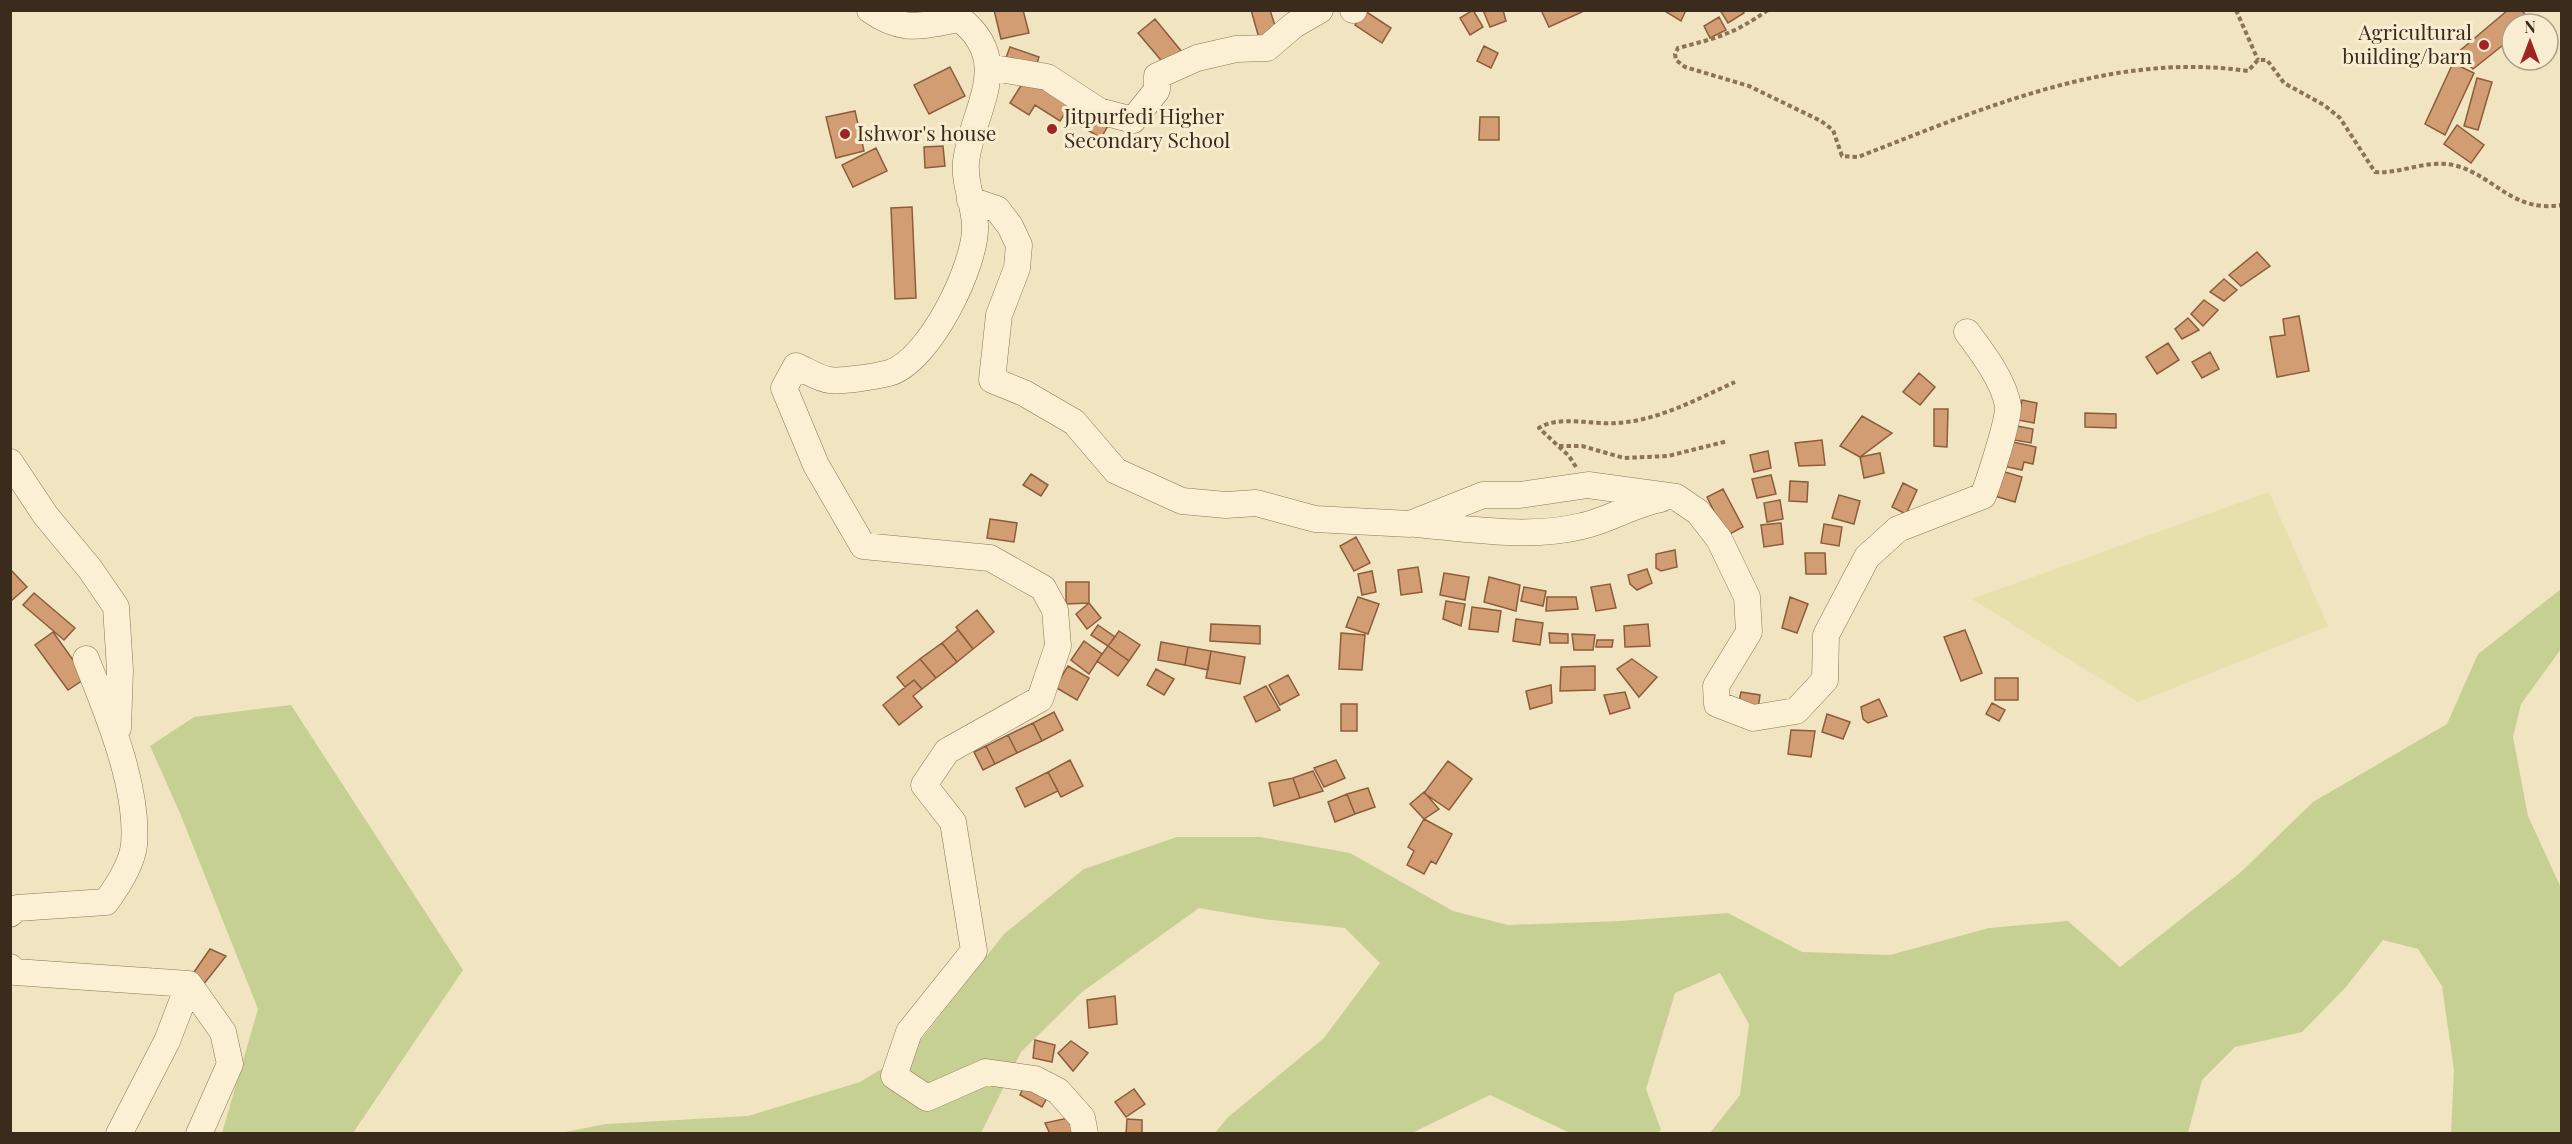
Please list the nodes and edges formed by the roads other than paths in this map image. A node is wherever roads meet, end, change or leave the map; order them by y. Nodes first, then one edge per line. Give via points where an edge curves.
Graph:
1 (870, 10) edge
2 (1320, 10) edge
3 (988, 68) junction
4 (970, 200) junction
5 (1967, 332) dead end
6 (10, 462) edge
7 (1676, 497) junction
8 (1410, 524) junction
9 (86, 659) dead end
10 (117, 743) junction
11 (10, 914) edge
12 (10, 967) edge
13 (189, 984) junction
14 (119, 1134) edge
15 (199, 1134) edge
16 (1085, 1134) edge

1 - 3 street via 896,26 960,19 982,44
2 - 3 street via 1267,48 1236,49 1197,58 1157,76 1157,90 1133,120 1099,111 1047,77
3 - 4 street via 985,98 966,161
4 - 8 street via 997,209 1019,245 1017,268 999,315 992,380 1024,393 1074,422 1116,471 1182,501 1256,503 1315,519
4 - 16 street via 975,225 971,258 953,302 916,355 891,372 830,380 796,366 784,388 816,465 863,546 990,558 1043,588 1055,610 1058,646 1040,699 947,751 924,785 953,822 974,951 909,1032 894,1076 927,1098 986,1072 1035,1079 1058,1091 1082,1118
5 - 7 street via 1997,379 2008,407 1983,496 1898,529 1867,557 1826,635 1825,680 1796,711 1753,718 1717,704 1716,686 1749,632 1747,597 1719,539 1698,512
6 - 10 street via 116,607 120,670
7 - 8 street via 1644,503 1584,526 1538,534
7 - 8 street via 1588,485 1520,495 1483,495
9 - 10 street
10 - 11 street via 130,789 134,846 116,888 106,902 17,908
12 - 13 street via 15,972
13 - 14 street via 167,1041
13 - 15 street via 223,1032 230,1064

